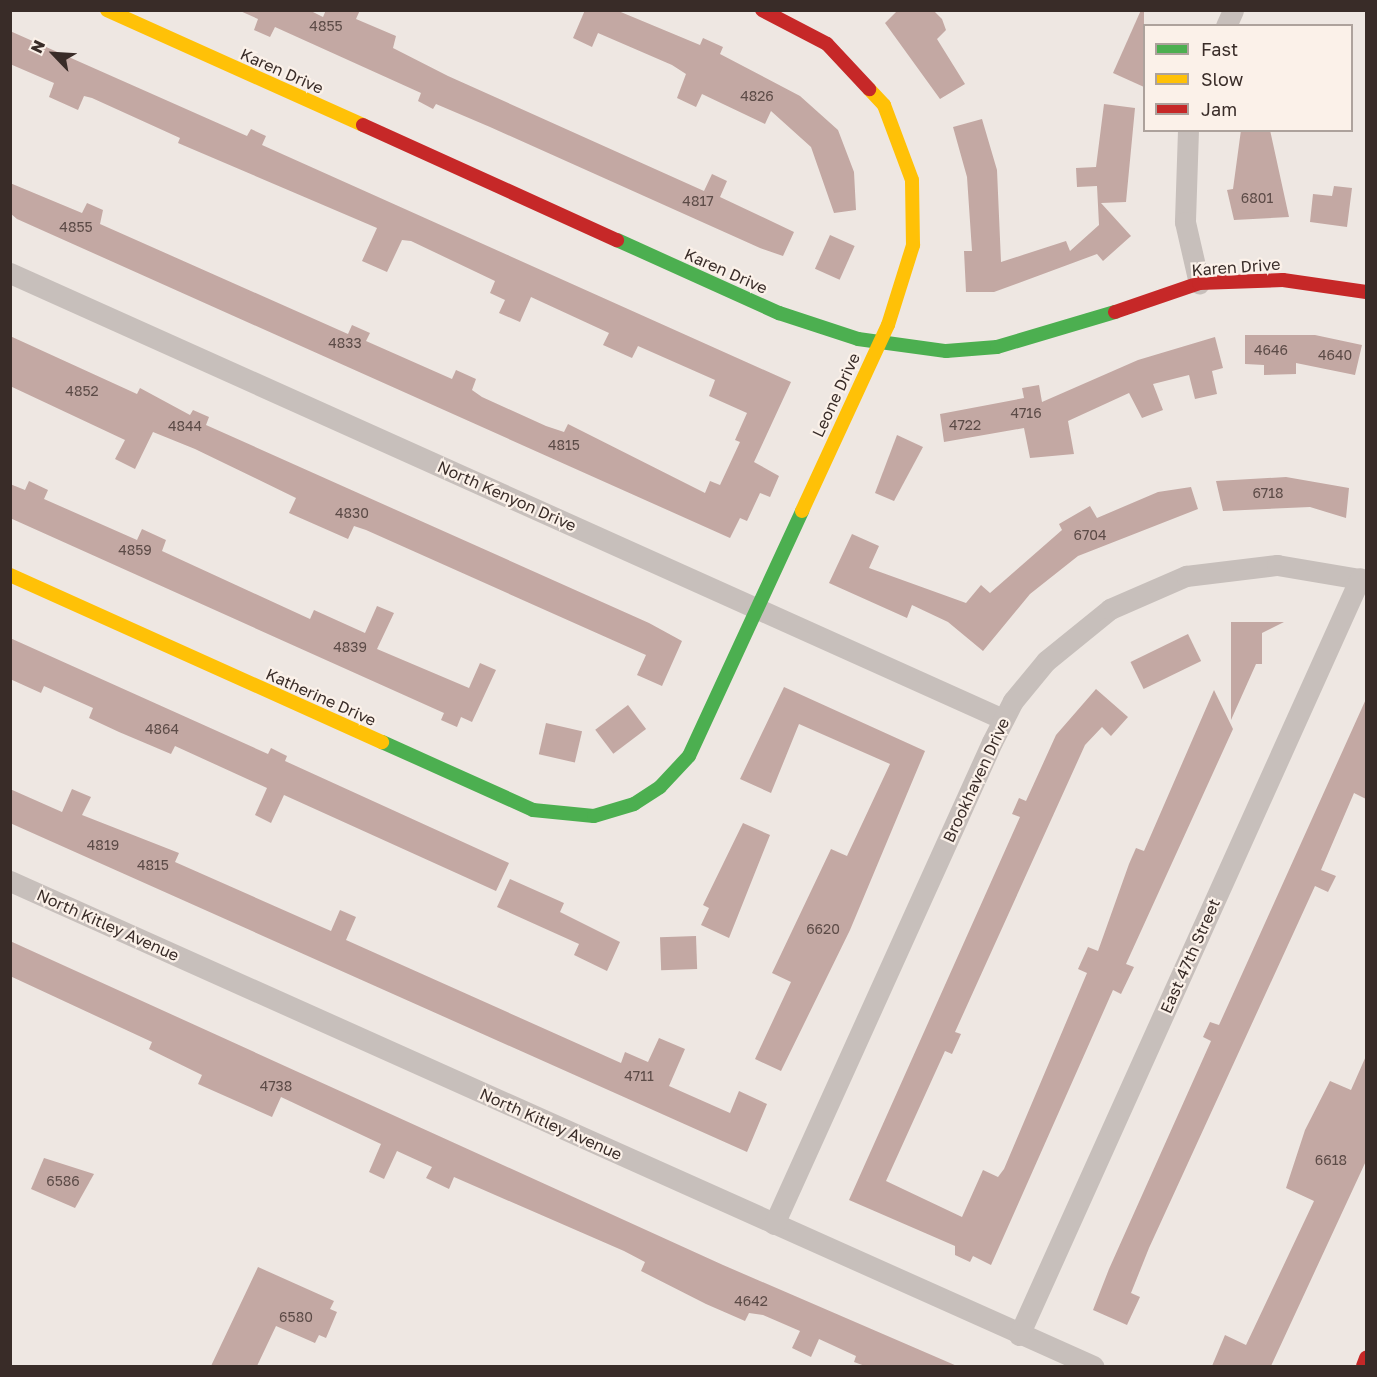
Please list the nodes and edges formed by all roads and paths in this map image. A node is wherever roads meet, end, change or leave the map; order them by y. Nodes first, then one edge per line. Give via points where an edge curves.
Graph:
1 (107, 10) edge
2 (762, 10) edge
3 (1233, 10) edge
4 (1227, 24) edge
5 (1188, 132) edge
6 (10, 273) edge
7 (1199, 282) junction
8 (1366, 292) edge
9 (879, 344) junction
10 (10, 575) edge
11 (1363, 579) edge
12 (758, 608) junction
13 (1003, 719) junction
14 (625, 807) joint
15 (10, 881) edge
16 (774, 1224) junction
17 (1019, 1335) junction
18 (1366, 1358) edge
19 (1093, 1366) edge
20 (1363, 1366) edge

1 - 9 street, Karen Drive via 779,313
2 - 9 street, Leone Drive via 808,33 851,65 884,105 905,155 912,180 913,244
3 - 4 street
5 - 7 street via 1185,222
6 - 12 street, North Kenyon Drive
7 - 8 street, Karen Drive via 1282,280
7 - 9 street, Karen Drive via 1060,332 997,347 946,351
9 - 12 street, Leone Drive
10 - 14 street, Katherine Drive via 533,810 573,817
11 - 13 street, Brookhaven Drive via 1308,567 1257,565 1166,583 1110,609 1076,633 1046,661
11 - 17 street, East 47th Street
12 - 13 street, North Kenyon Drive
12 - 14 street, Leone Drive via 689,756 660,787
13 - 16 street, Brookhaven Drive
15 - 16 street, North Kitley Avenue
16 - 17 street, North Kitley Avenue
17 - 19 street, North Kitley Avenue
18 - 20 street

